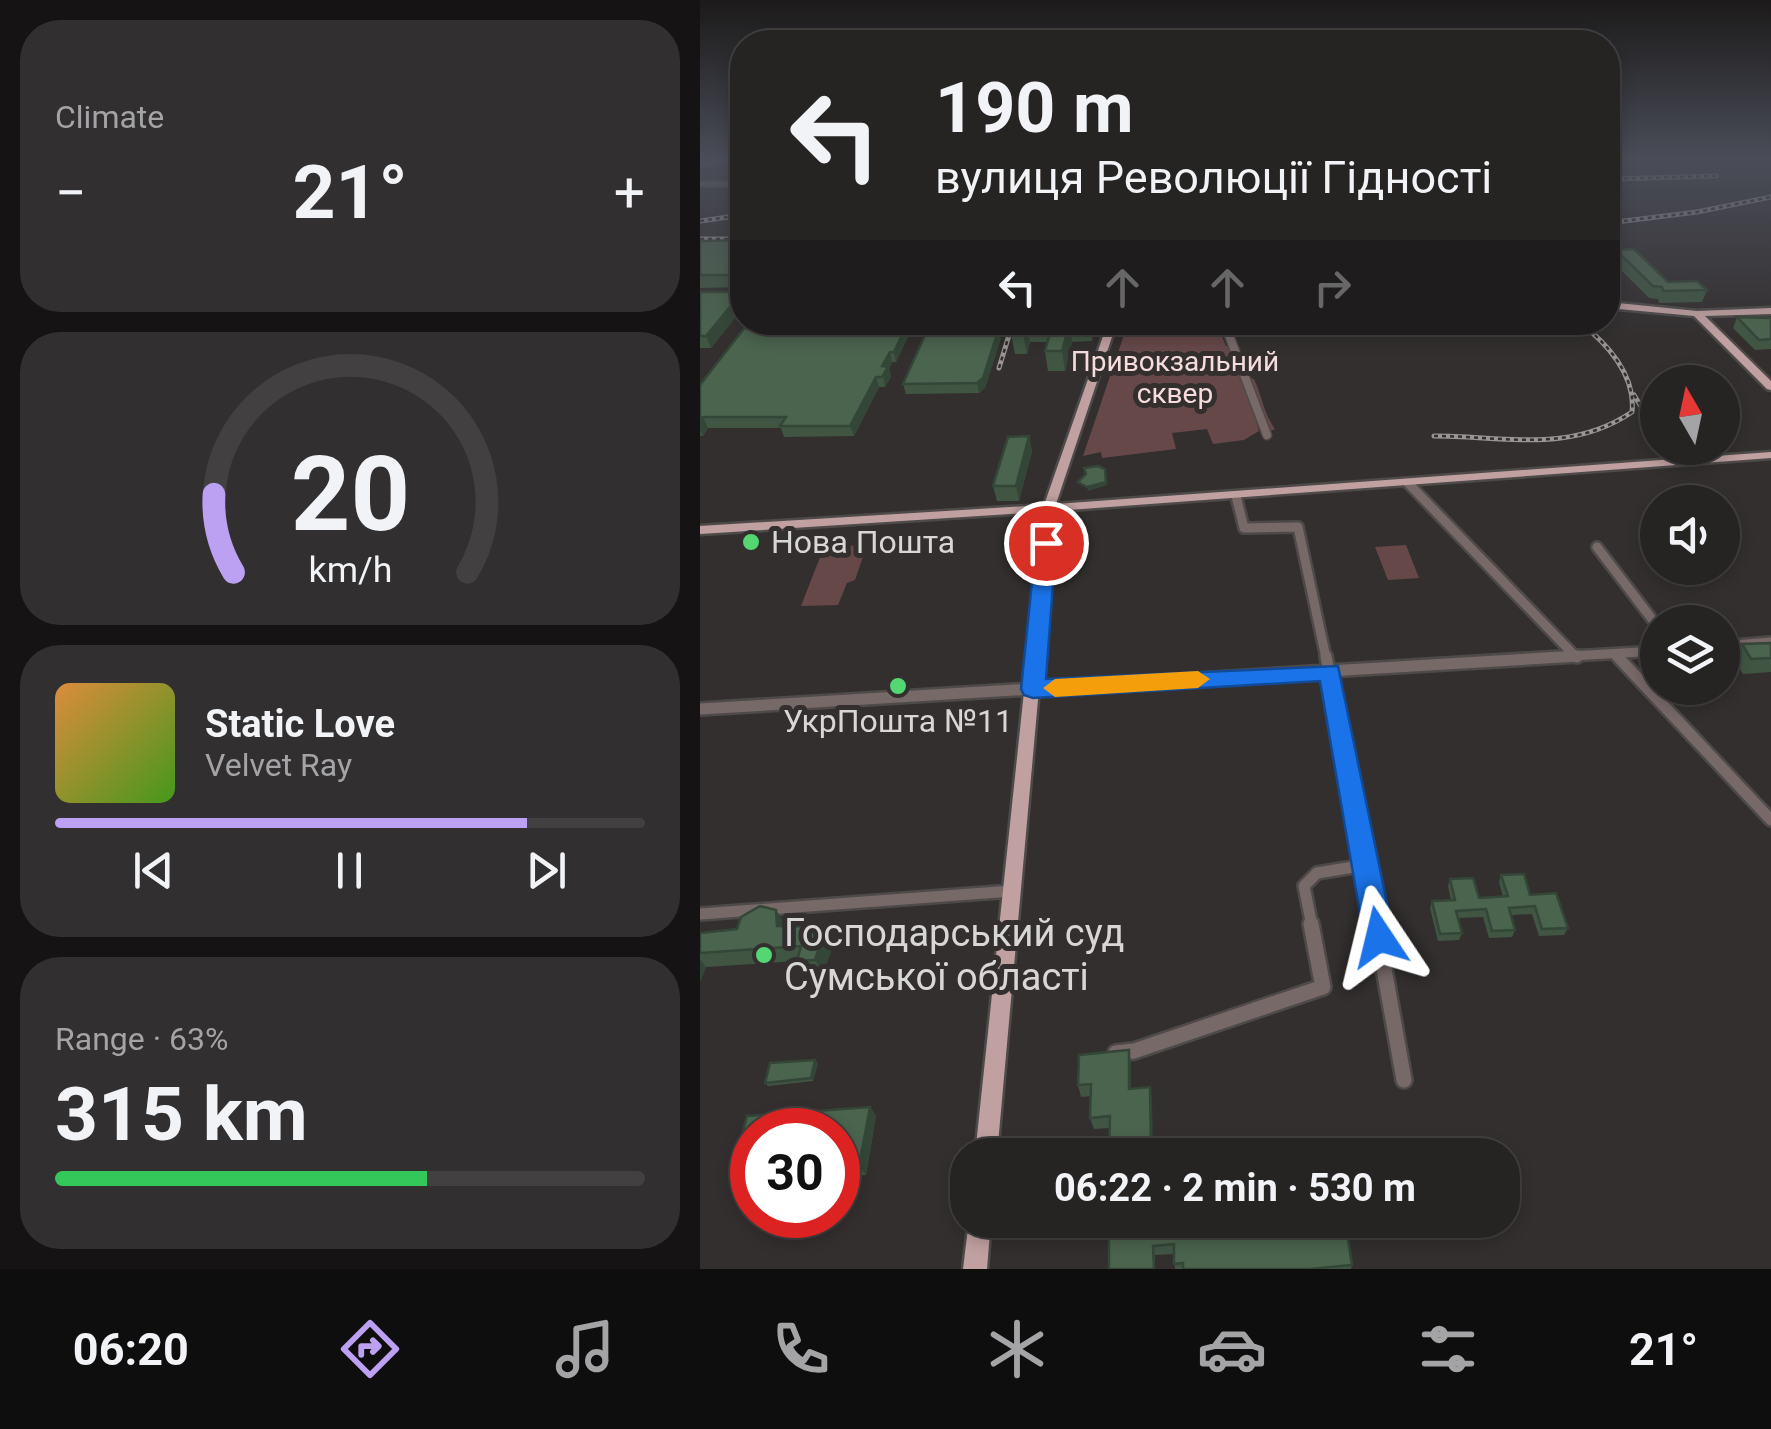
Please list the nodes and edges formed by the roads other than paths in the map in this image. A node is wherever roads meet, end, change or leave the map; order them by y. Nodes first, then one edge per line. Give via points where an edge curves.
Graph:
1 (1620, 306) edge
2 (1771, 311) edge
3 (1697, 314) junction
4 (1109, 335) edge
5 (1229, 335) edge
6 (1771, 387) edge
7 (1268, 435) dead end
8 (1771, 455) edge
9 (1408, 483) junction
10 (1236, 496) junction
11 (1049, 508) junction
12 (700, 530) edge
13 (1597, 546) dead end
14 (1641, 605) edge
15 (1771, 642) edge
16 (1740, 645) edge
17 (1640, 653) edge
18 (1616, 655) junction
19 (1577, 658) junction
20 (1330, 672) junction
21 (1033, 689) junction
22 (700, 710) edge
23 (1771, 820) edge
24 (1366, 865) junction
25 (1012, 891) junction
26 (700, 914) edge
27 (1095, 1054) edge
28 (1404, 1080) dead end
29 (988, 1138) edge
30 (978, 1238) edge
31 (975, 1269) edge

1 - 3 main road
2 - 3 main road
3 - 6 main road
4 - 11 main road
5 - 7 street
8 - 9 main road
9 - 10 main road
9 - 19 street
10 - 11 main road
10 - 20 street via 1244,528 1298,527
11 - 12 main road
11 - 21 main road
13 - 14 street
15 - 16 street
17 - 18 street
18 - 19 street
18 - 23 street
19 - 20 street
20 - 21 street
20 - 24 street
21 - 22 street
21 - 25 main road
24 - 27 street via 1316,874 1304,886 1324,987 1134,1051
24 - 28 street
25 - 26 street
25 - 29 main road
30 - 31 main road

